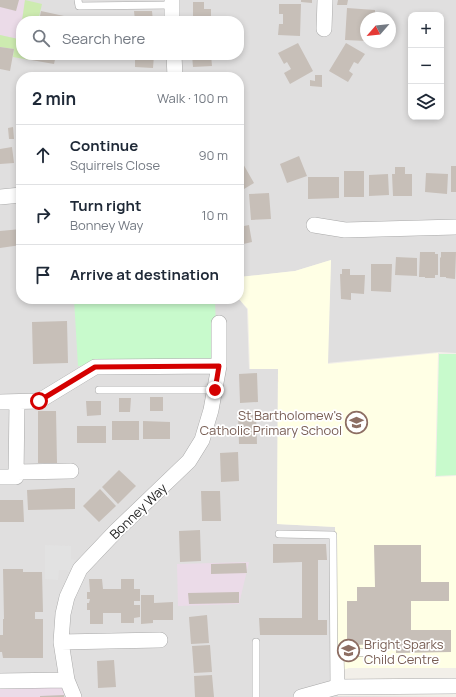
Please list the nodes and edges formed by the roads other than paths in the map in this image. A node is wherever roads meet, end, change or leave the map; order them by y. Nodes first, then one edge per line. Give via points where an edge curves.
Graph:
1 (78, 0) edge
2 (325, 0) edge
3 (171, 2) edge
4 (172, 16) edge
5 (324, 29) dead end
6 (174, 60) edge
7 (175, 72) edge
8 (16, 195) edge
9 (0, 197) edge
10 (314, 225) dead end
11 (456, 227) edge
12 (219, 323) dead end
13 (219, 366) junction
14 (99, 390) dead end
15 (215, 390) junction
16 (0, 402) edge
17 (16, 402) junction
18 (71, 471) dead end
19 (17, 472) junction
20 (0, 477) edge
21 (279, 534) dead end
22 (160, 640) dead end
23 (61, 642) junction
24 (256, 642) dead end
25 (380, 653) dead end
26 (67, 680) junction
27 (0, 681) edge
28 (456, 686) edge
29 (337, 688) junction
30 (364, 692) edge
31 (74, 697) edge
32 (256, 697) edge
33 (301, 697) edge

1 - 3 lane via 79,6
2 - 5 street
3 - 4 street
6 - 7 street
8 - 9 street
10 - 11 street via 345,230
12 - 13 street, Bonney Way
13 - 15 street, Bonney Way
13 - 17 street via 95,367 39,401
14 - 15 lane
15 - 23 street, Bonney Way via 202,440 189,461 80,569 67,597
16 - 17 street
17 - 19 street
18 - 19 street
19 - 20 street via 16,477
21 - 29 lane via 333,534
22 - 23 street
23 - 26 street, Bonney Way
24 - 32 lane
25 - 29 lane via 340,652
26 - 27 street
26 - 31 street, Bonney Way
28 - 30 street
29 - 30 street
29 - 33 street

